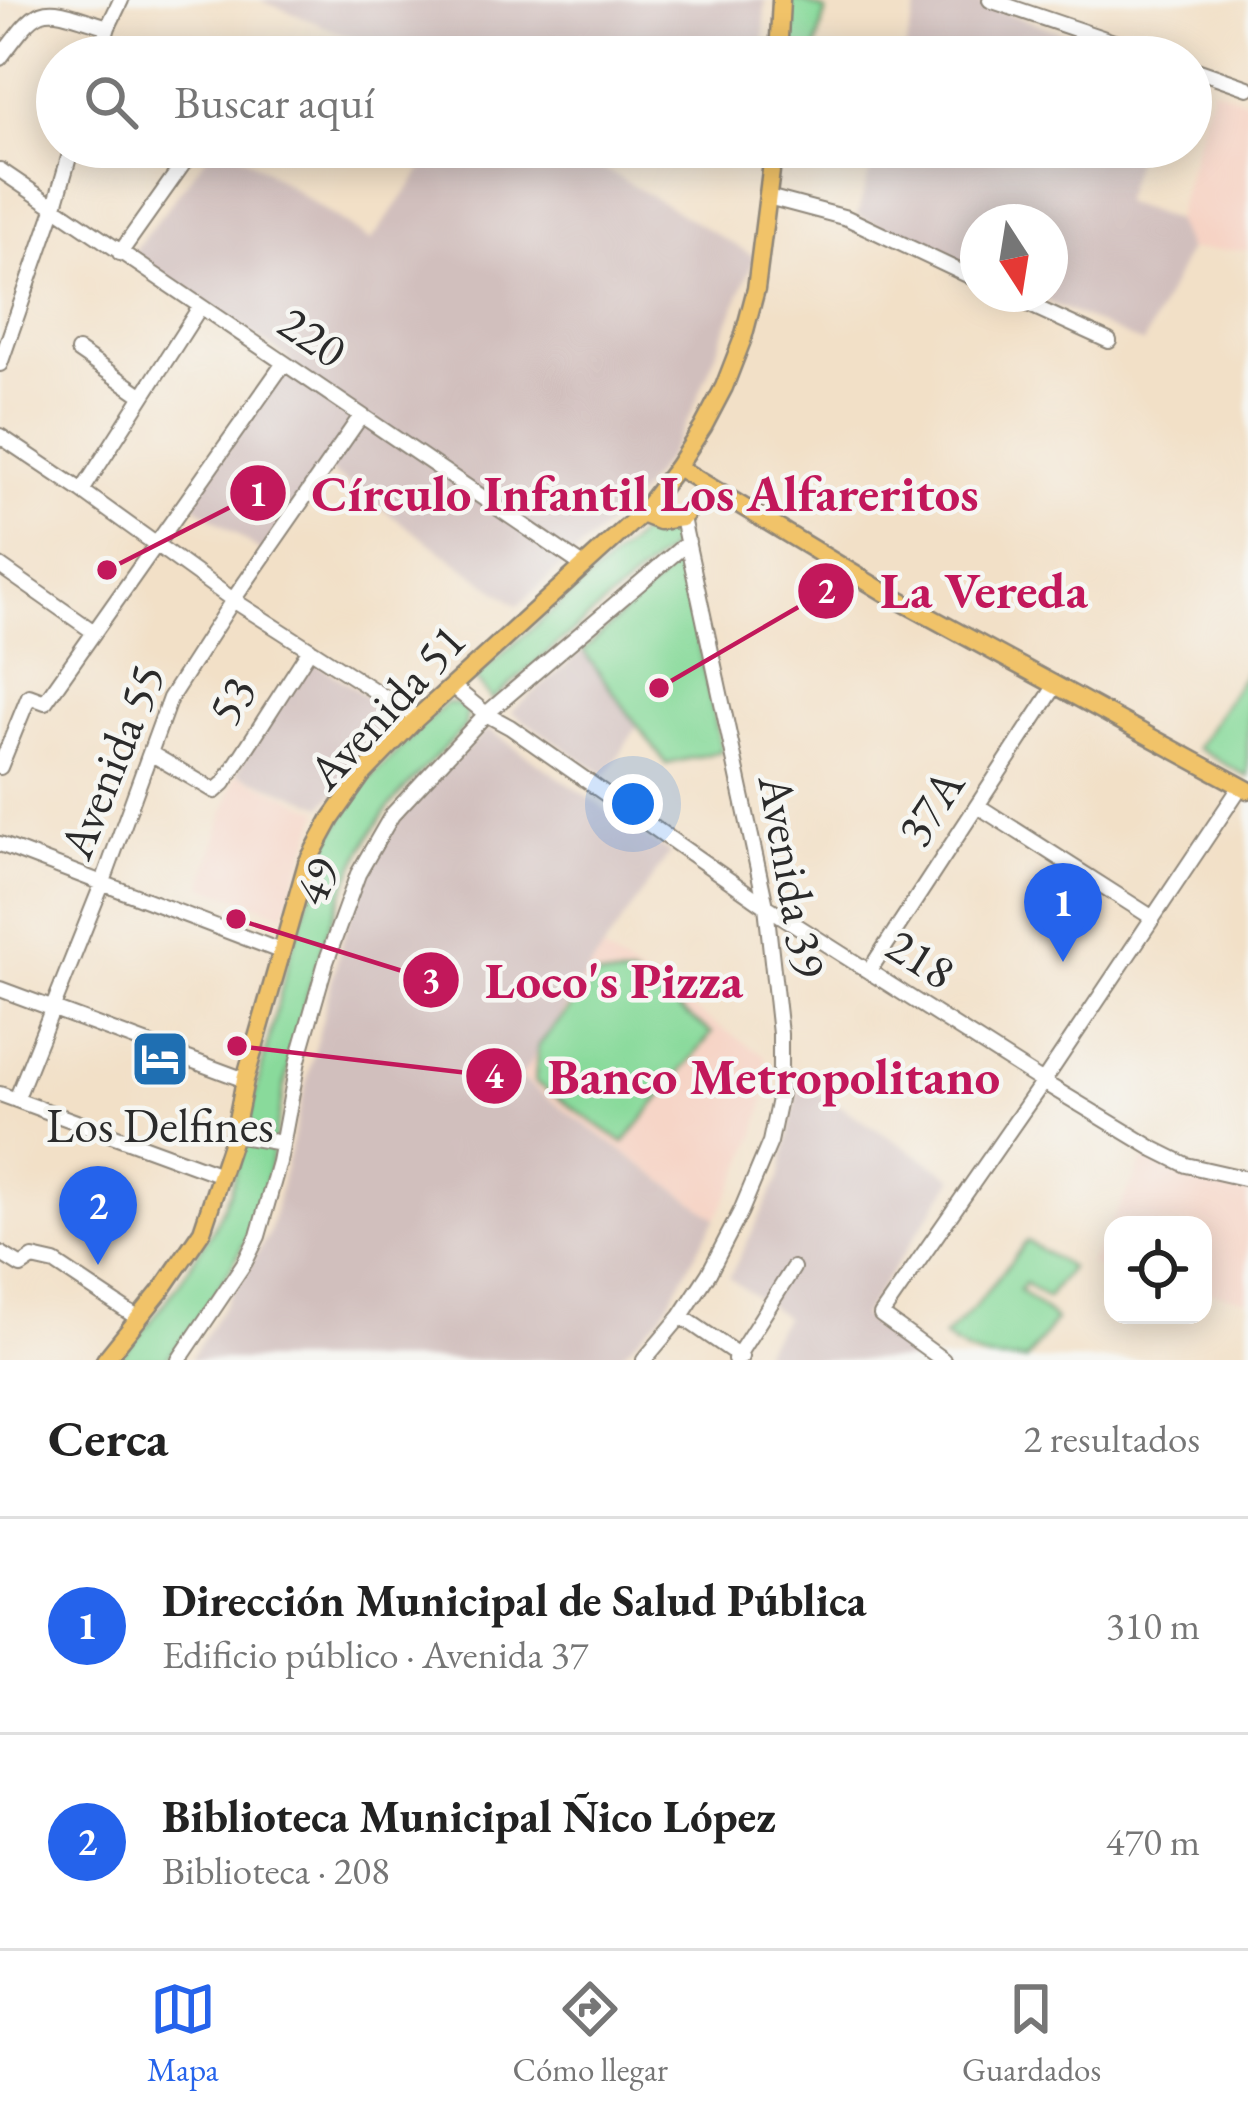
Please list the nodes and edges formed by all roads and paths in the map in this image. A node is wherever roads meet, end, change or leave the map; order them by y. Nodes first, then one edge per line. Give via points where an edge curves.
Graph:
1 (121, 0) edge
2 (781, 0) edge
3 (990, 0) edge
4 (48, 7) edge
5 (108, 27) junction
6 (105, 36) edge
7 (779, 36) edge
8 (1096, 36) edge
9 (0, 58) edge
10 (1212, 75) edge
11 (1248, 88) edge
12 (66, 168) edge
13 (180, 168) edge
14 (771, 168) edge
15 (0, 170) edge
16 (768, 196) junction
17 (54, 208) junction
18 (120, 253) junction
19 (960, 271) edge
20 (0, 305) edge
21 (200, 308) junction
22 (1045, 312) edge
23 (16, 316) junction
24 (1109, 341) dead end
25 (78, 351) dead end
26 (284, 363) junction
27 (0, 364) edge
28 (143, 396) junction
29 (361, 416) junction
30 (0, 436) edge
31 (685, 471) junction
32 (82, 491) junction
33 (722, 493) junction
34 (694, 503) junction
35 (640, 514) junction
36 (682, 518) junction
37 (688, 542) junction
38 (155, 544) junction
39 (0, 566) edge
40 (582, 566) junction
41 (233, 600) junction
42 (94, 632) junction
43 (310, 649) junction
44 (452, 686) junction
45 (1056, 686) junction
46 (417, 718) junction
47 (481, 720) junction
48 (150, 753) junction
49 (0, 767) edge
50 (1244, 788) edge
51 (978, 806) junction
52 (0, 844) edge
53 (104, 882) junction
54 (766, 906) junction
55 (1153, 917) junction
56 (280, 951) junction
57 (869, 971) junction
58 (0, 989) edge
59 (52, 1007) junction
60 (245, 1081) junction
61 (1043, 1082) junction
62 (0, 1094) edge
63 (16, 1100) junction
64 (234, 1135) junction
65 (282, 1143) junction
66 (221, 1175) junction
67 (1248, 1179) edge
68 (0, 1252) edge
69 (793, 1268) dead end
70 (681, 1316) junction
71 (139, 1319) junction
72 (740, 1358) edge
73 (105, 1360) edge
74 (179, 1360) edge
75 (644, 1360) edge
76 (943, 1360) edge

1 - 5 street
2 - 7 main road
3 - 8 street
4 - 5 street
4 - 9 street via 26,20
5 - 6 street
10 - 11 street
12 - 17 street
13 - 18 street
14 - 16 main road, Avenida 51
15 - 17 street, 220
16 - 19 street via 847,218
16 - 31 main road, Avenida 51 via 743,338
17 - 18 street, 220
17 - 23 street
18 - 21 street, 220
20 - 23 street
21 - 26 street, 220
21 - 28 street
22 - 24 street
23 - 27 street
25 - 28 street
26 - 29 street, 220
26 - 38 street
28 - 32 street
29 - 40 street, 220
29 - 41 street, Avenida 55
30 - 32 street
31 - 33 main road
31 - 34 main road
31 - 35 main road, Avenida 51
32 - 38 street
33 - 34 main road
33 - 45 main road
34 - 36 main road
35 - 36 main road
35 - 40 main road, Avenida 51
36 - 37 street, Avenida 39
37 - 47 street, 49
37 - 54 street, Avenida 39
38 - 41 street
38 - 42 street
39 - 42 street
40 - 44 main road, Avenida 51
41 - 43 street
41 - 48 street, Avenida 55 via 170,698
42 - 49 street via 45,702 29,696
43 - 46 street
43 - 48 street, 53 via 215,791
44 - 46 main road, Avenida 51
44 - 47 street, 218
45 - 50 main road
45 - 51 street, 37A
46 - 56 main road, Avenida 51 via 331,819 307,863
47 - 54 street, 218 via 510,727
47 - 65 street, 49 via 392,815 358,874 298,1060
48 - 53 street, Avenida 55
50 - 55 street
51 - 55 street
51 - 57 street, 37A
52 - 53 street
53 - 56 street
53 - 59 street, Avenida 55
54 - 57 street, 218
54 - 70 street, Avenida 39 via 780,1094 741,1211
55 - 61 street
56 - 60 main road, Avenida 51
57 - 61 street, 218
58 - 59 street
59 - 60 street
59 - 63 street, Avenida 55
60 - 64 main road, Avenida 51
61 - 67 street, 218 via 1154,1150
61 - 76 street via 881,1315
62 - 63 street
63 - 66 street
64 - 65 street
64 - 66 main road, Avenida 51
65 - 74 street, 49 via 258,1236
66 - 71 main road, Avenida 51 via 202,1231
68 - 71 street via 21,1266 33,1258 55,1263
69 - 72 street
70 - 72 street
70 - 75 street, Avenida 39
71 - 73 main road, Avenida 51

